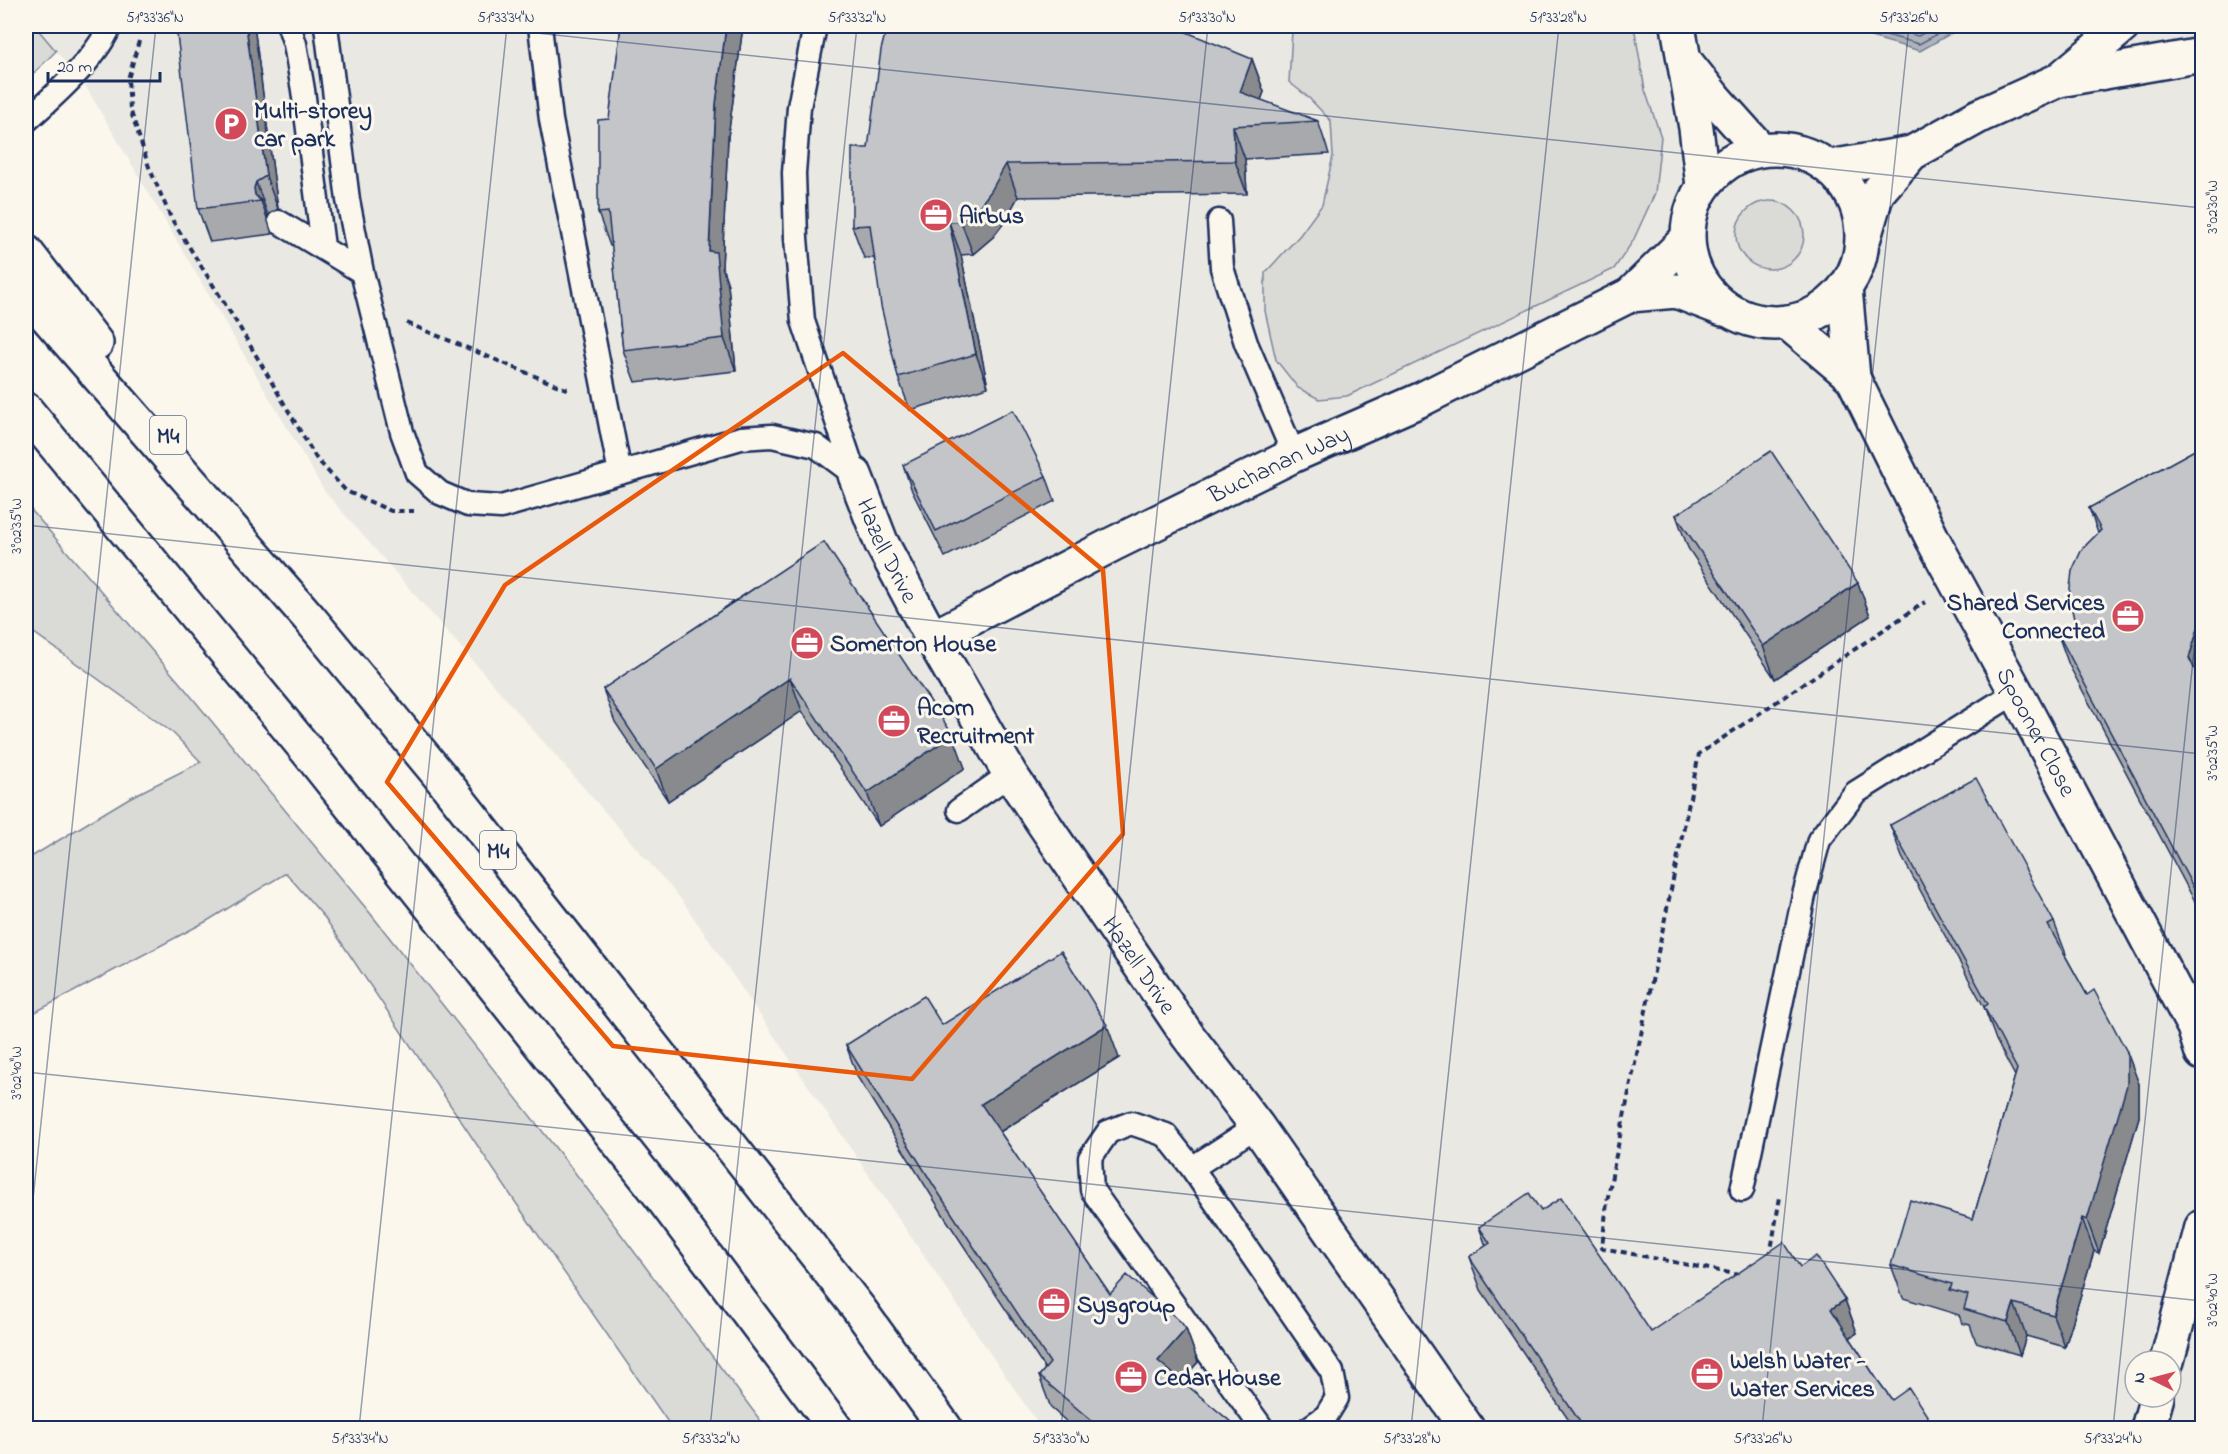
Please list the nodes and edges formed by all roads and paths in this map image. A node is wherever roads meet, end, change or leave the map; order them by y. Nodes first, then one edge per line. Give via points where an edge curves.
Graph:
1 (110, 26) edge
2 (290, 26) edge
3 (326, 26) edge
4 (540, 26) edge
5 (815, 26) edge
6 (1678, 26) edge
7 (2123, 26) edge
8 (141, 33) dead end
9 (2202, 55) edge
10 (1682, 57) junction
11 (2059, 80) junction
12 (26, 121) edge
13 (1760, 149) junction
14 (1912, 153) junction
15 (1830, 167) junction
16 (1703, 186) junction
17 (1219, 221) dead end
18 (279, 222) dead end
19 (1687, 239) junction
20 (1862, 243) junction
21 (323, 248) junction
22 (26, 252) edge
23 (362, 272) junction
24 (1845, 288) junction
25 (26, 293) edge
26 (1630, 295) junction
27 (370, 308) junction
28 (1733, 313) junction
29 (1788, 323) junction
30 (1853, 378) junction
31 (602, 383) junction
32 (26, 411) edge
33 (26, 435) edge
34 (1294, 455) junction
35 (620, 473) junction
36 (855, 475) junction
37 (415, 511) dead end
38 (128, 535) junction
39 (1956, 582) junction
40 (310, 619) junction
41 (932, 638) junction
42 (2016, 692) junction
43 (1010, 774) junction
44 (959, 810) dead end
45 (2202, 1053) edge
46 (1257, 1126) junction
47 (1192, 1168) junction
48 (1742, 1190) dead end
49 (1780, 1197) dead end
50 (2202, 1227) edge
51 (1769, 1258) edge
52 (1742, 1275) edge
53 (2197, 1275) edge
54 (2171, 1349) edge
55 (2154, 1409) edge
56 (835, 1428) edge
57 (945, 1428) edge
58 (1262, 1428) edge
59 (1310, 1428) edge
60 (1467, 1428) edge
61 (2148, 1428) edge

1 - 12 lane via 104,40
2 - 21 lane via 303,90
3 - 23 lane via 348,200
4 - 31 lane via 551,120
5 - 36 lane via 799,107 794,173 796,238 804,321
6 - 10 main road
7 - 11 main road, Buchanan Way
8 - 37 path via 128,79 130,109 171,218 316,458 346,491 392,511
9 - 11 main road, Buchanan Way
10 - 13 main road
10 - 16 main road
11 - 14 main road, Buchanan Way via 1979,116
13 - 15 main road, Buchanan Way via 1784,148 1808,154
13 - 16 main road, Buchanan Way via 1727,162
14 - 15 main road, Buchanan Way
14 - 20 main road, Buchanan Way via 1877,193
15 - 20 main road, Buchanan Way via 1849,188 1860,214
16 - 19 main road, Buchanan Way via 1690,211
17 - 34 lane via 1222,268 1242,332
18 - 21 lane
19 - 26 main road, Buchanan Way
19 - 28 main road, Buchanan Way via 1693,269 1710,294
20 - 24 main road, Buchanan Way via 1857,267
21 - 23 lane
22 - 40 main road, M4
23 - 27 lane
24 - 29 main road, Buchanan Way via 1820,311
24 - 30 main road, Spooner Close
25 - 40 main road, M4
26 - 28 main road, Buchanan Way via 1677,291
26 - 34 main road, Buchanan Way via 1420,400
27 - 31 path via 566,389
27 - 35 lane via 402,432 417,473 440,493 468,505 501,507
28 - 29 main road, Buchanan Way via 1760,322
29 - 30 main road, Spooner Close
30 - 39 main road, Spooner Close
31 - 35 lane
32 - 38 main road
33 - 38 main road
34 - 41 main road, Buchanan Way
35 - 36 lane via 741,438 772,436 816,446
36 - 41 main road, Hazell Drive via 881,542
38 - 56 main road via 309,753 652,1186
39 - 42 main road, Spooner Close
39 - 52 path via 1699,754 1614,1165 1602,1248
40 - 57 main road, M4 via 439,775 851,1299
41 - 43 main road, Hazell Drive
42 - 45 main road, Spooner Close via 2194,1027
42 - 48 lane via 1855,793 1819,840
43 - 44 lane
43 - 46 main road, Hazell Drive via 1188,1036
46 - 47 lane
46 - 60 main road, Hazell Drive
47 - 58 lane via 1166,1135 1131,1123 1108,1132 1090,1158 1092,1190
47 - 59 lane via 1332,1372 1337,1398 1326,1416
49 - 51 path
50 - 53 main road
53 - 54 main road
55 - 61 main road

